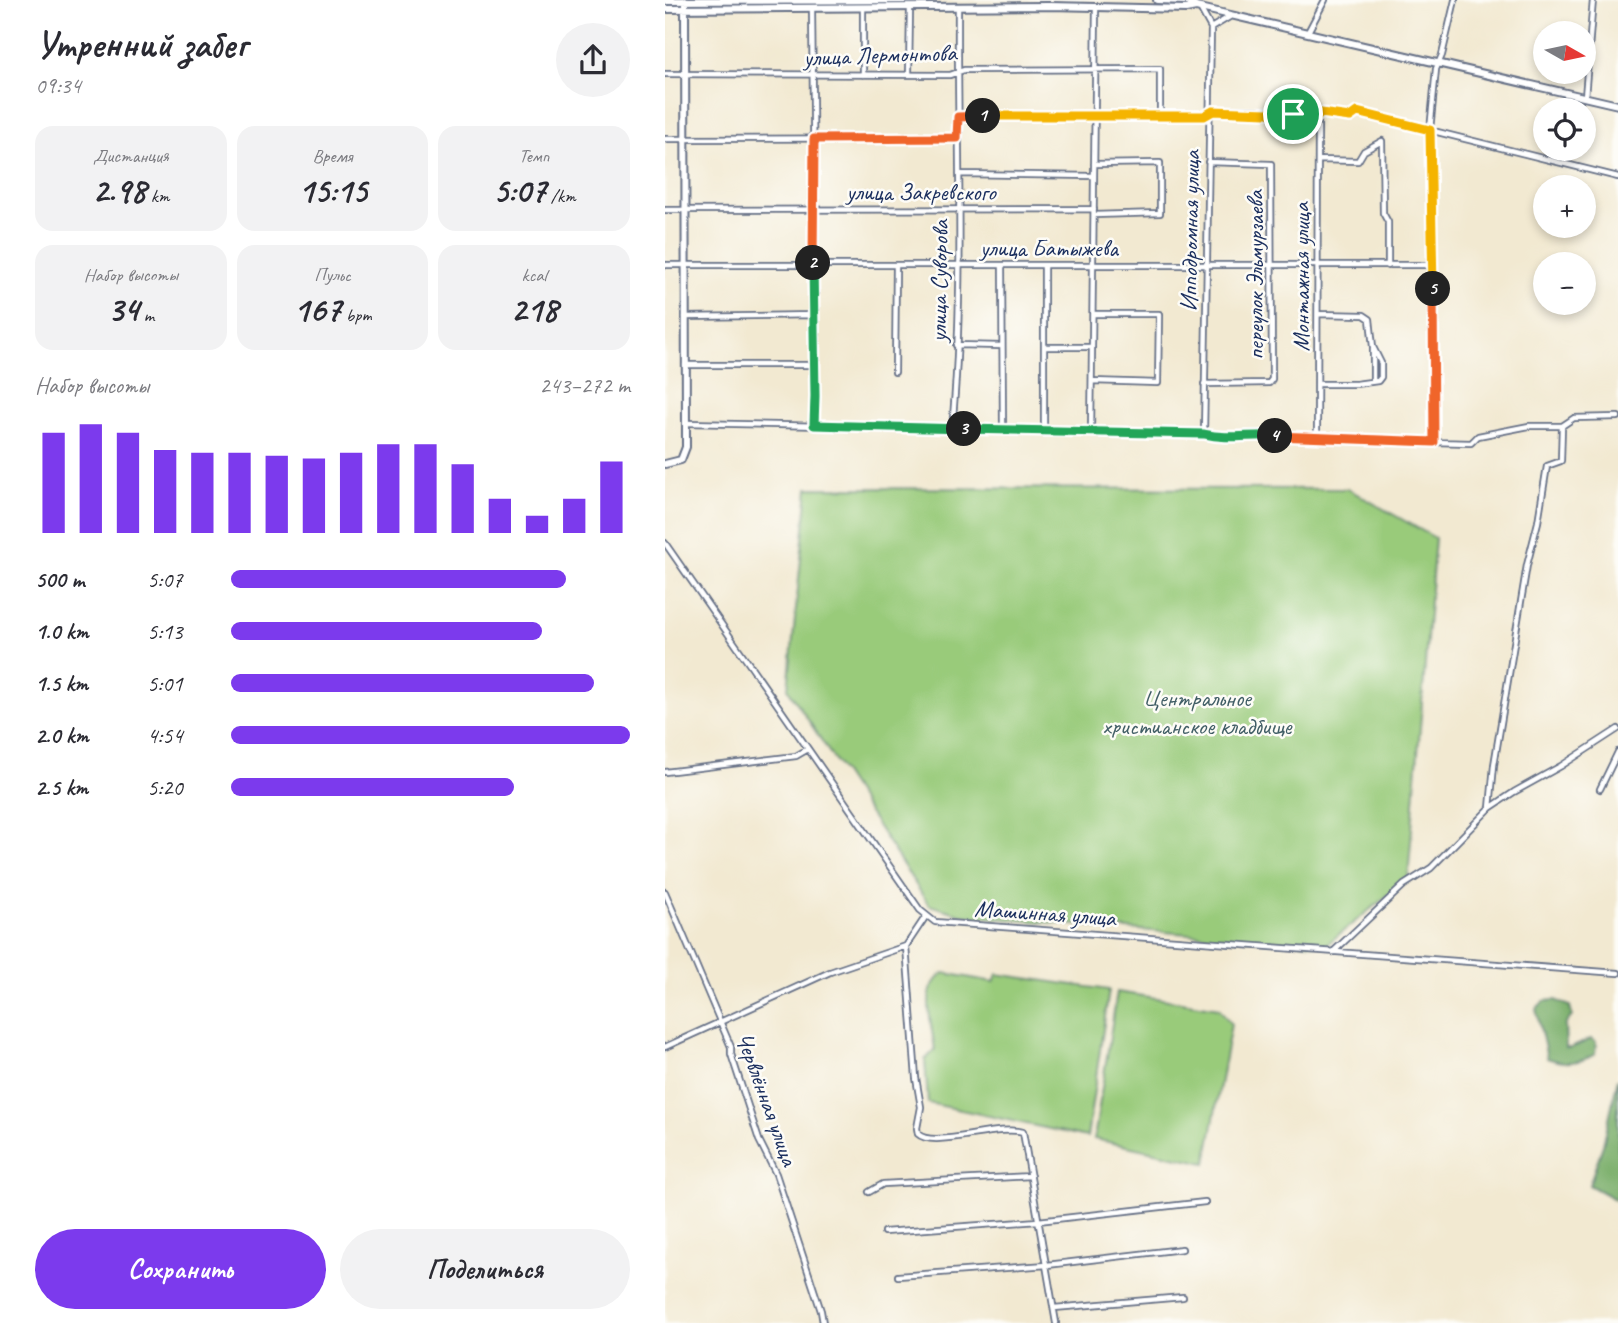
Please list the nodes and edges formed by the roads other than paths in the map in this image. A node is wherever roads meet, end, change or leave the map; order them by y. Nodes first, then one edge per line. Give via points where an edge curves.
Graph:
1 (917, 0) edge
2 (1157, 0) edge
3 (1325, 0) edge
4 (1455, 0) edge
5 (1593, 0) edge
6 (665, 1) edge
7 (685, 3) edge
8 (1186, 5) edge
9 (1096, 6) junction
10 (812, 7) junction
11 (863, 7) junction
12 (910, 7) junction
13 (958, 7) junction
14 (1198, 7) junction
15 (665, 9) edge
16 (1232, 15) junction
17 (1211, 28) junction
18 (1308, 32) junction
19 (1438, 63) junction
20 (1095, 69) junction
21 (958, 72) junction
22 (665, 74) edge
23 (685, 74) junction
24 (863, 75) junction
25 (909, 75) junction
26 (813, 76) junction
27 (1585, 97) junction
28 (1618, 105) edge
29 (1208, 113) junction
30 (1095, 116) junction
31 (1318, 116) junction
32 (958, 117) junction
33 (1160, 117) junction
34 (1430, 130) junction
35 (957, 138) junction
36 (665, 139) edge
37 (684, 139) junction
38 (814, 139) junction
39 (1319, 160) junction
40 (1208, 162) junction
41 (1094, 164) junction
42 (959, 174) junction
43 (1094, 176) junction
44 (1618, 177) edge
45 (813, 209) junction
46 (958, 209) junction
47 (665, 210) edge
48 (684, 210) junction
49 (1094, 212) junction
50 (1432, 264) junction
51 (665, 265) edge
52 (684, 265) junction
53 (813, 265) junction
54 (1093, 265) junction
55 (1208, 265) junction
56 (959, 266) junction
57 (1002, 266) junction
58 (1044, 266) junction
59 (1273, 266) junction
60 (1319, 266) junction
61 (1388, 266) junction
62 (896, 267) junction
63 (1093, 314) junction
64 (1318, 314) junction
65 (813, 315) junction
66 (685, 317) junction
67 (955, 345) junction
68 (1002, 346) junction
69 (1044, 347) junction
70 (1092, 347) junction
71 (685, 365) junction
72 (815, 365) junction
73 (895, 372) dead end
74 (1091, 381) junction
75 (1204, 384) junction
76 (1318, 384) junction
77 (1618, 417) edge
78 (685, 423) junction
79 (814, 425) junction
80 (1562, 426) junction
81 (952, 429) junction
82 (1003, 430) junction
83 (1044, 432) junction
84 (1091, 433) junction
85 (1204, 434) junction
86 (1317, 439) junction
87 (1434, 442) junction
88 (665, 464) edge
89 (665, 543) edge
90 (1618, 729) edge
91 (808, 749) junction
92 (1618, 752) edge
93 (665, 772) edge
94 (1600, 789) dead end
95 (1490, 808) junction
96 (665, 892) edge
97 (926, 916) junction
98 (906, 946) junction
99 (1333, 952) junction
100 (1618, 973) edge
101 (719, 1023) junction
102 (665, 1047) edge
103 (1031, 1176) junction
104 (869, 1192) dead end
105 (1205, 1202) dead end
106 (1038, 1221) junction
107 (884, 1232) dead end
108 (1182, 1249) dead end
109 (1047, 1265) junction
110 (898, 1276) dead end
111 (1183, 1297) dead end
112 (1054, 1308) junction
113 (823, 1323) edge
114 (1056, 1323) edge

1 - 7 main road
2 - 8 main road
3 - 18 street
4 - 19 street
5 - 27 street
6 - 7 main road
7 - 10 main road
7 - 15 main road
7 - 23 main road
8 - 9 main road
8 - 14 main road
9 - 13 main road
9 - 20 street
10 - 11 main road
10 - 26 street
11 - 12 main road
11 - 24 street
12 - 13 main road
12 - 25 street
13 - 21 street, улица Суворова
14 - 16 main road
14 - 17 street
16 - 17 street
16 - 18 main road
17 - 29 street, Ипподромная улица
18 - 19 main road
19 - 27 main road
19 - 34 street
20 - 21 street, улица Лермонтова
20 - 30 street
20 - 33 street, улица Лермонтова via 1160,69
21 - 25 street, улица Лермонтова
21 - 32 street, улица Суворова
22 - 23 street, улица Лермонтова
23 - 26 street, улица Лермонтова
23 - 37 main road
24 - 25 street, улица Лермонтова
24 - 26 street, улица Лермонтова
26 - 38 street
27 - 28 main road
29 - 31 street
29 - 33 street
29 - 40 street, Ипподромная улица
30 - 32 street
30 - 33 street
30 - 41 street
31 - 34 street via 1350,117 1357,112
31 - 39 street, Монтажная улица
32 - 35 street, улица Суворова
34 - 44 street
34 - 50 street
35 - 38 street
35 - 42 street, улица Суворова
36 - 37 street
37 - 38 street
37 - 48 main road
38 - 45 street
39 - 60 street, Монтажная улица
39 - 61 street via 1358,161 1364,151 1382,141
40 - 55 street, Ипподромная улица
40 - 59 street, переулок Эльмурзаева via 1271,164
41 - 43 street
41 - 49 street, улица Закревского via 1160,163 1160,213
42 - 43 street
42 - 46 street, улица Суворова
43 - 49 street
45 - 46 street, улица Закревского
45 - 48 street, улица Закревского
45 - 53 street
46 - 49 street, улица Закревского
46 - 56 street, улица Суворова
47 - 48 street, улица Закревского
48 - 52 main road
49 - 54 street
50 - 61 street, улица Батыжева
50 - 87 street
51 - 52 street, улица Батыжева
52 - 53 street, улица Батыжева
52 - 66 main road
53 - 62 street, улица Батыжева
53 - 65 street
54 - 55 street, улица Батыжева
54 - 58 street, улица Батыжева
54 - 63 street
55 - 59 street, улица Батыжева
55 - 75 street, Ипподромная улица
56 - 57 street, улица Батыжева
56 - 62 street, улица Батыжева
56 - 67 street, улица Суворова
57 - 58 street, улица Батыжева
57 - 68 street
58 - 69 street
59 - 60 street, улица Батыжева
59 - 75 street, переулок Эльмурзаева via 1271,382
60 - 61 street, улица Батыжева
60 - 64 street, Монтажная улица
62 - 73 street
63 - 70 street
63 - 74 street via 1159,314 1158,383
64 - 76 street, Монтажная улица
64 - 76 street via 1370,319 1373,347 1381,363 1378,381
65 - 66 street
65 - 72 street
66 - 71 main road
67 - 68 street
67 - 81 street, улица Суворова
68 - 82 street
69 - 70 street
69 - 83 street
70 - 74 street
71 - 72 street
71 - 78 main road
72 - 79 street
74 - 84 street
75 - 85 street, Ипподромная улица
76 - 86 street, Монтажная улица
77 - 80 street via 1574,418
78 - 79 street
78 - 88 main road via 686,447 681,460
79 - 81 street
80 - 87 street via 1529,426 1478,436 1471,443
80 - 95 street via 1561,461 1547,466 1527,565
81 - 82 street
82 - 83 street
83 - 84 street
84 - 85 street
85 - 86 street
86 - 87 street
89 - 91 street
90 - 95 street
91 - 93 street via 796,756
91 - 97 street
92 - 94 street
95 - 99 street via 1431,868 1404,885
96 - 101 street, Червлённая улица
97 - 98 street
97 - 99 street, Машинная улица via 938,923
98 - 101 street via 830,972
98 - 103 street via 921,1107 918,1134 927,1140 1018,1130 1023,1132
99 - 100 street, Машинная улица
101 - 102 street
101 - 113 street, Червлённая улица via 731,1047 759,1140 776,1174
103 - 104 street via 883,1185
103 - 106 street
105 - 106 street
106 - 107 street
106 - 109 street
108 - 109 street
109 - 110 street
109 - 112 street
111 - 112 street
112 - 114 street

